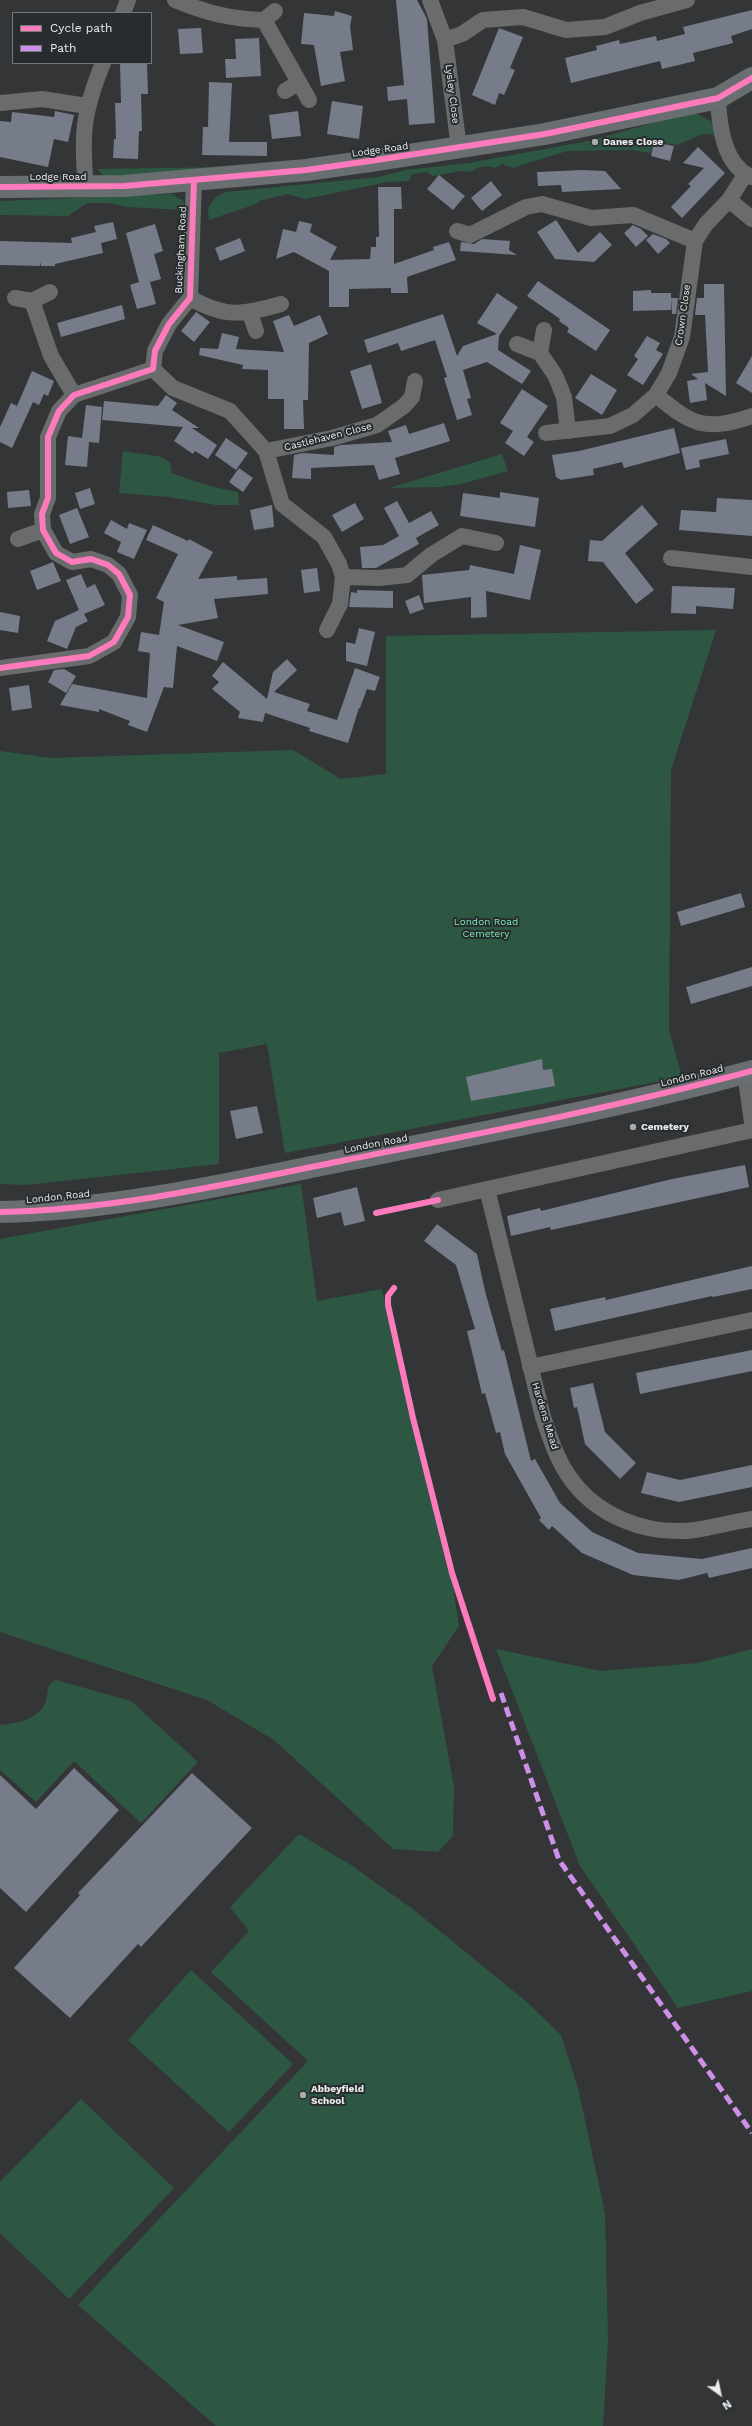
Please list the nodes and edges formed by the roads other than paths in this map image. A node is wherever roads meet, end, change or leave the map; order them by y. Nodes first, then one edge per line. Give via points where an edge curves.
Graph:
1 (128, 0) edge
2 (176, 0) edge
3 (430, 0) edge
4 (687, 0) edge
5 (123, 12) edge
6 (445, 40) junction
7 (103, 64) edge
8 (752, 78) edge
9 (718, 98) junction
10 (309, 100) dead end
11 (0, 103) edge
12 (87, 106) junction
13 (459, 148) junction
14 (748, 176) edge
15 (194, 180) junction
16 (0, 187) edge
17 (86, 187) junction
18 (729, 200) junction
19 (752, 219) edge
20 (465, 237) dead end
21 (694, 241) junction
22 (50, 292) dead end
23 (15, 298) dead end
24 (190, 298) junction
25 (32, 301) junction
26 (281, 304) dead end
27 (250, 314) junction
28 (544, 330) dead end
29 (256, 331) dead end
30 (517, 344) dead end
31 (540, 353) junction
32 (153, 369) junction
33 (416, 381) dead end
34 (74, 395) junction
35 (656, 395) junction
36 (752, 416) edge
37 (568, 432) junction
38 (546, 433) dead end
39 (266, 451) junction
40 (43, 530) junction
41 (18, 539) dead end
42 (496, 543) dead end
43 (671, 558) dead end
44 (752, 567) edge
45 (343, 577) junction
46 (327, 630) dead end
47 (0, 668) edge
48 (748, 1072) edge
49 (752, 1122) edge
50 (752, 1130) edge
51 (487, 1189) junction
52 (438, 1200) dead end
53 (0, 1212) edge
54 (752, 1320) edge
55 (530, 1367) junction
56 (752, 1519) edge

1 - 5 street
2 - 10 street via 224,17 270,15 291,87
3 - 6 street, Lysley Close
4 - 6 street via 640,13 605,27 566,30 523,18 483,20 462,34
6 - 13 street, Lysley Close
7 - 12 street
8 - 9 street, Lodge Road
9 - 13 street, Lodge Road via 545,134
9 - 14 street via 719,125 731,156
11 - 12 street via 42,99
12 - 17 street via 82,146
13 - 15 street, Lodge Road via 306,170
14 - 18 street, Crown Close
15 - 17 street, Lodge Road
15 - 24 street, Buckingham Road
16 - 17 street, Lodge Road
18 - 19 street
18 - 21 street, Crown Close
20 - 21 street via 526,207 542,204 591,218 633,215
21 - 35 street, Crown Close via 682,337 669,373
22 - 25 street
23 - 25 street
24 - 27 street, Buckingham Road via 211,310
24 - 32 street, Buckingham Road via 169,324 155,351
25 - 34 street via 51,356
26 - 27 street, Buckingham Road
27 - 29 street
28 - 31 street
30 - 31 street
31 - 37 street via 560,385
32 - 34 street
32 - 39 street via 173,388 230,411
33 - 39 street, Castlehaven Close via 412,397 404,406 377,425 332,438
34 - 40 street via 60,411 48,438 48,498 42,514
35 - 36 street via 685,418 704,425
35 - 37 street, Crown Close via 622,422 598,429
37 - 38 street, Crown Close
39 - 45 street via 282,504 324,537
40 - 41 street
40 - 47 street via 56,553 72,562 91,559 108,565 119,574 130,594 128,617 114,642 89,656
42 - 45 street via 462,536 407,575 379,578
43 - 44 street
45 - 46 street via 340,604
48 - 49 street
48 - 53 street, London Road via 500,1130 225,1184 138,1199
50 - 51 street
51 - 52 street
51 - 55 street, Hardens Mead
54 - 55 street
55 - 56 street, Hardens Mead via 554,1450 576,1485 599,1507 621,1519 663,1530 695,1530

